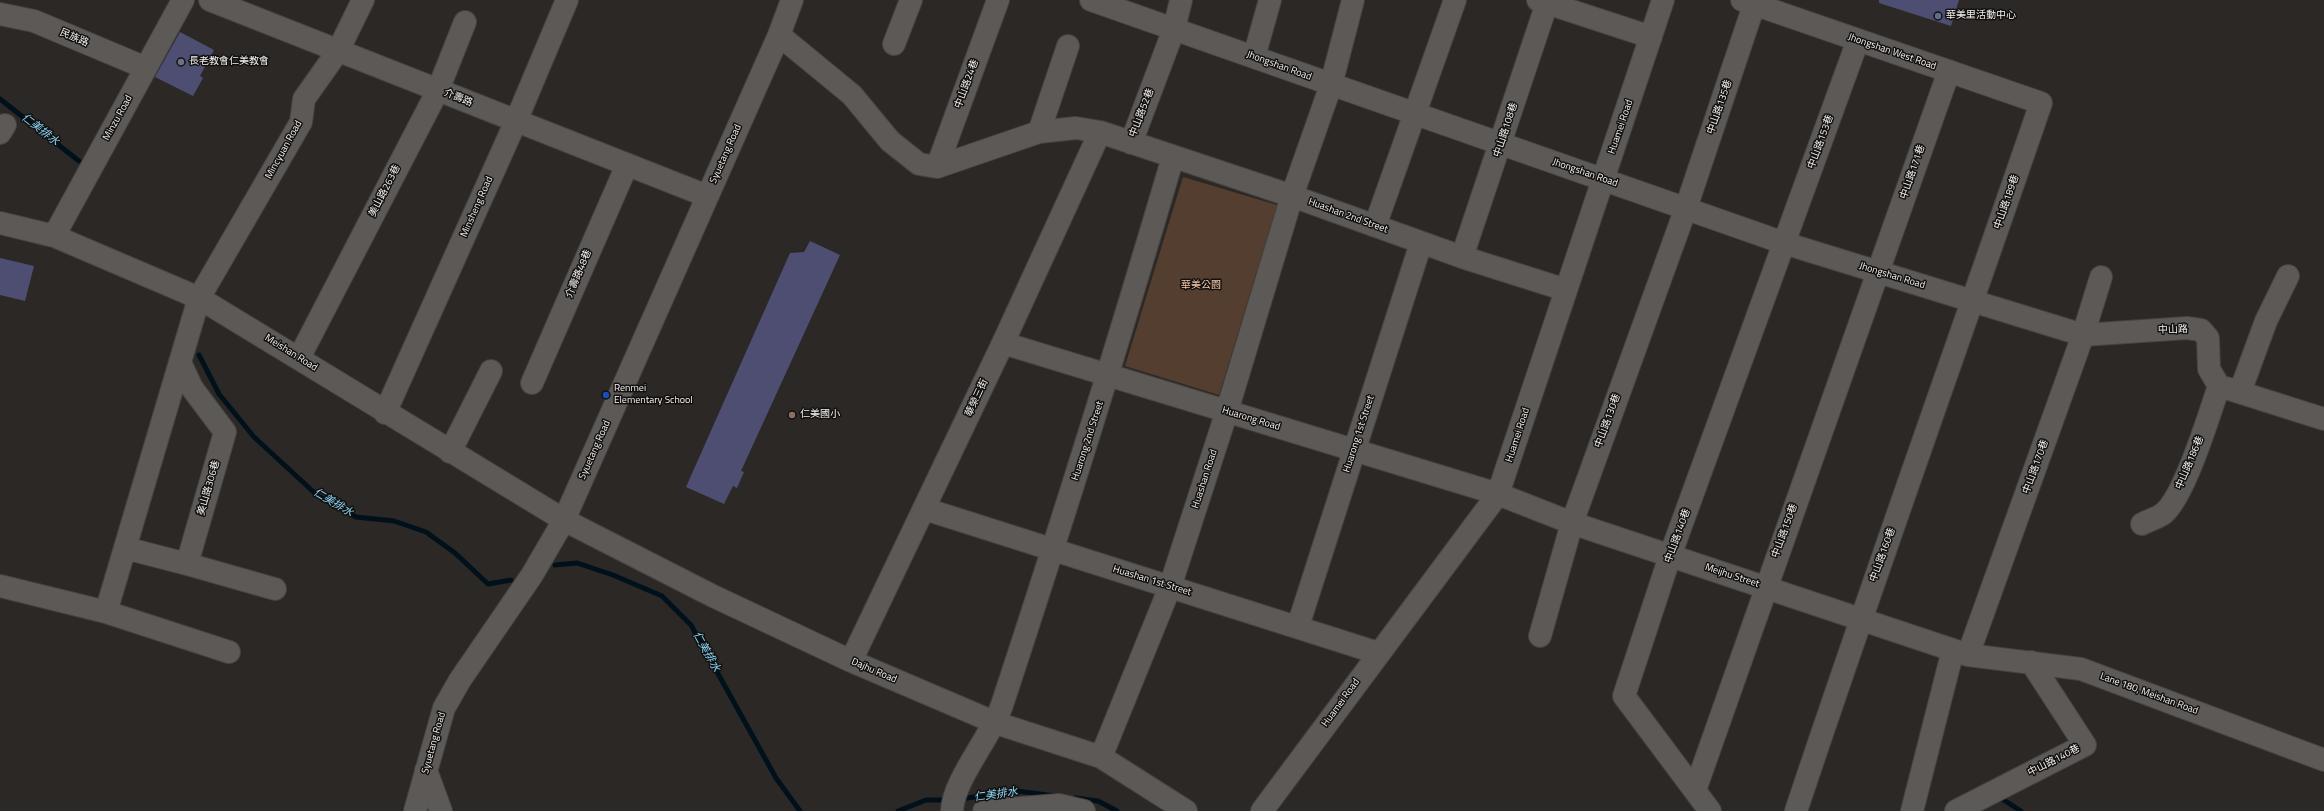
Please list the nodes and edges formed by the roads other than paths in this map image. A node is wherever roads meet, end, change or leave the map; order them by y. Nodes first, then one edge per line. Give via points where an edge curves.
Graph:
1 (183, 0) edge
2 (210, 0) edge
3 (363, 0) edge
4 (567, 0) edge
5 (910, 0) edge
6 (998, 0) edge
7 (1091, 0) edge
8 (1181, 0) edge
9 (1270, 0) edge
10 (1353, 0) edge
11 (1455, 0) edge
12 (1663, 0) edge
13 (787, 2) edge
14 (1543, 2) edge
15 (1748, 2) edge
16 (0, 14) edge
17 (465, 22) dead end
18 (1174, 29) junction
19 (779, 35) junction
20 (1651, 37) junction
21 (1858, 40) junction
22 (894, 44) dead end
23 (1068, 46) dead end
24 (338, 50) junction
25 (1254, 57) junction
26 (146, 68) junction
27 (1949, 71) junction
28 (1331, 85) junction
29 (438, 90) junction
30 (2041, 103) joint
31 (1416, 114) junction
32 (516, 121) junction
33 (1039, 132) junction
34 (1100, 132) junction
35 (1130, 143) junction
36 (1502, 144) junction
37 (1173, 158) junction
38 (626, 165) junction
39 (937, 167) junction
40 (1603, 179) junction
41 (707, 196) junction
42 (1292, 196) junction
43 (1686, 208) junction
44 (0, 223) edge
45 (1375, 226) junction
46 (54, 236) junction
47 (1421, 243) junction
48 (1784, 243) junction
49 (1462, 257) junction
50 (1878, 272) junction
51 (2288, 276) dead end
52 (2101, 277) dead end
53 (1566, 290) junction
54 (199, 298) junction
55 (1973, 301) junction
56 (2083, 335) junction
57 (1003, 343) junction
58 (299, 358) junction
59 (180, 362) junction
60 (491, 371) dead end
61 (1108, 375) junction
62 (532, 383) dead end
63 (2219, 386) junction
64 (2240, 392) junction
65 (1227, 411) junction
66 (385, 413) junction
67 (2324, 419) edge
68 (1354, 450) junction
69 (450, 452) junction
70 (1498, 494) junction
71 (925, 509) junction
72 (564, 520) junction
73 (1572, 523) junction
74 (2142, 524) dead end
75 (125, 548) junction
76 (1053, 550) junction
77 (1670, 556) junction
78 (187, 564) junction
79 (0, 586) edge
80 (1170, 587) junction
81 (1765, 587) junction
82 (275, 589) dead end
83 (106, 612) junction
84 (1860, 619) junction
85 (1298, 626) junction
86 (1540, 636) dead end
87 (229, 652) dead end
88 (1378, 653) junction
89 (1960, 653) junction
90 (851, 661) junction
91 (2031, 662) junction
92 (996, 722) junction
93 (1101, 757) junction
94 (2324, 760) edge
95 (426, 770) junction
96 (1694, 790) junction
97 (952, 809) edge
98 (415, 811) edge
99 (441, 811) edge
100 (984, 811) edge
101 (1084, 811) edge
102 (1186, 811) edge
103 (1262, 811) edge
104 (1710, 811) edge
105 (1796, 811) edge
106 (1912, 811) edge
107 (1956, 811) edge

1 - 26 street, Minzu Road
2 - 24 street, 介壽路
3 - 24 street, Mincyuan Road
4 - 32 street, Minsheng Road
5 - 22 street
6 - 39 street, 中山路24巷
7 - 18 street, Jhongshan Road
8 - 18 street, 中山路52巷
9 - 25 street
10 - 28 street, Huashan Road
11 - 31 street
12 - 20 street, Huamei Road
13 - 19 street, Syuetang Road
14 - 20 street
14 - 36 street, 中山路108巷
15 - 21 street, Jhongshan West Road
15 - 43 street, 中山路135巷
16 - 26 street, 民族路 via 34,21
17 - 29 street, 美山路263巷
18 - 25 street, Jhongshan Road
18 - 35 street, 中山路52巷
19 - 39 street via 852,95 890,141 919,164
19 - 41 street, Syuetang Road
20 - 40 street, Huamei Road
21 - 27 street, Jhongshan West Road
21 - 48 street, 中山路153巷
23 - 33 street
24 - 29 street, 介壽路
24 - 54 street, Mincyuan Road via 304,99 301,122
25 - 28 street, Jhongshan Road
26 - 46 street, Minzu Road
27 - 30 street, Jhongshan West Road
27 - 50 street, 中山路171巷
28 - 31 street, Jhongshan Road
28 - 42 street, Huashan Road
29 - 32 street, 介壽路
29 - 58 street, 美山路263巷
30 - 55 street, 中山路189巷
31 - 36 street, Jhongshan Road
31 - 45 street
32 - 38 street, 介壽路
32 - 66 street, Minsheng Road
33 - 34 street, 中山路52巷 via 1076,128
33 - 39 street, 中山路52巷
34 - 35 street, 中山路52巷
34 - 57 street, 華榮三街
35 - 37 street, Huashan 2nd Street
36 - 40 street, Jhongshan Road
36 - 49 street, 中山路108巷
37 - 42 street, Huashan 2nd Street
37 - 61 street, Huarong 2nd Street
38 - 41 street, 介壽路
38 - 62 street, 介壽路48巷
40 - 43 street, Jhongshan Road
40 - 53 street, Huamei Road
41 - 72 street, Syuetang Road
42 - 45 street, Huashan 2nd Street
42 - 65 street, Huashan Road
43 - 48 street, Jhongshan Road
43 - 73 street, 中山路130巷
44 - 46 street, Meishan Road
45 - 47 street, Huashan 2nd Street
46 - 54 street, Meishan Road
47 - 49 street, Huashan 2nd Street
47 - 68 street, Huarong 1st Street
48 - 50 street, Jhongshan Road
48 - 77 street, 中山路140巷
49 - 53 street, Huashan 2nd Street
50 - 55 street, Jhongshan Road
50 - 81 street, 中山路150巷
51 - 64 street via 2266,321
52 - 56 street, 中山路170巷
53 - 70 street, Huamei Road
54 - 58 street, Meishan Road
54 - 59 street
55 - 56 street, Jhongshan Road
55 - 84 street, 中山路160巷
56 - 63 street, 中山路 via 2187,328 2201,330 2208,338 2209,369
56 - 89 street, 中山路170巷
57 - 61 street, Huarong Road
57 - 71 street, 華榮三街
58 - 66 street, Meishan Road
59 - 75 street
59 - 78 street, 美山路306巷 via 192,388 225,432
60 - 69 street
61 - 65 street, Huarong Road
61 - 76 street, Huarong 2nd Street
63 - 64 street
63 - 74 street, 中山路186巷 via 2180,489 2164,513
64 - 67 street
65 - 68 street, Huarong Road
65 - 80 street, Huashan Road
66 - 69 street, Meishan Road
68 - 70 street, Huarong Road
68 - 85 street, Huarong 1st Street
69 - 72 street, Meishan Road
70 - 73 street, Meijhu Street
70 - 88 street, Huamei Road
71 - 76 street, Huashan 1st Street
71 - 90 street, 華榮三街
72 - 90 street, Dajhu Road via 713,596
72 - 95 street, Syuetang Road via 532,575 460,680 444,708
73 - 77 street, Meijhu Street
73 - 86 street, 中山路130巷
75 - 78 street
75 - 83 street
76 - 80 street, Huashan 1st Street
76 - 92 street, Huarong 2nd Street
77 - 81 street, Meijhu Street
77 - 96 street, 中山路140巷 via 1624,696
78 - 82 street
79 - 83 street
80 - 85 street, Huashan 1st Street
80 - 93 street, Huashan Road
81 - 84 street, Meijhu Street
81 - 96 street, 中山路150巷
83 - 87 street
84 - 89 street, Meijhu Street
84 - 105 street, 中山路160巷
85 - 88 street, Huashan 1st Street
88 - 103 street, Huamei Road
89 - 91 street, Lane 180, Meishan Road
89 - 106 street, 中山路170巷
90 - 92 street, Dajhu Road
91 - 94 street, Lane 180, Meishan Road via 2081,669
91 - 107 street, 中山路140巷 via 2085,745
92 - 93 street, Dajhu Road
92 - 97 street, Huarong 2nd Street via 962,778
93 - 102 street, Dajhu Road
95 - 98 street, Syuetang Road
95 - 99 street
96 - 104 street, 中山路140巷
100 - 101 street via 1059,805

